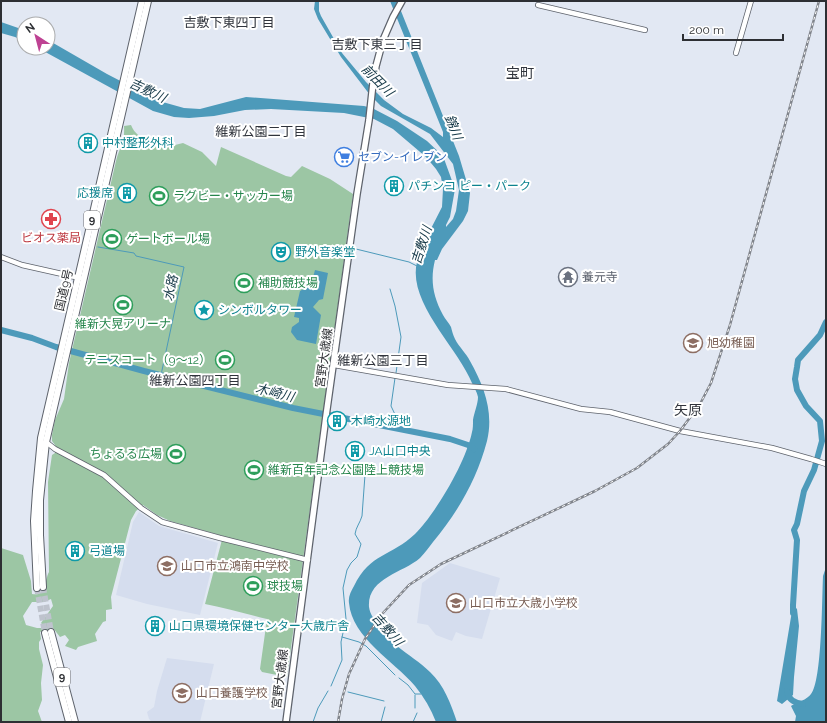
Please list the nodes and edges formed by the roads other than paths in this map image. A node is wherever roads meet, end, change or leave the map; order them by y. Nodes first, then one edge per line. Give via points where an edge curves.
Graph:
1 (142, 1) edge
2 (148, 1) edge
3 (751, 1) edge
4 (401, 3) edge
5 (538, 5) dead end
6 (645, 30) dead end
7 (736, 53) dead end
8 (128, 77) junction
9 (1, 257) edge
10 (81, 278) junction
11 (65, 350) junction
12 (334, 364) junction
13 (46, 442) junction
14 (824, 463) edge
15 (308, 560) junction
16 (68, 722) edge
17 (75, 722) edge
18 (286, 722) edge

1 - 8 highway, 国道9号 / 9
2 - 8 highway, 国道9号 / 9
3 - 7 street
4 - 12 main road, 宮野大歳線 via 393,16 379,54 372,87
5 - 6 street
8 - 10 highway, 国道9号 / 9
9 - 10 street via 22,265
10 - 11 highway, 国道9号 / 9
11 - 13 highway, 国道9号 / 9
11 - 13 highway, 国道9号 / 9 via 41,438 34,520 40,587 40,500
12 - 14 street via 443,384 513,390 581,409 616,414 680,431 772,448
12 - 15 main road, 宮野大歳線
13 - 15 street via 104,475 144,511 162,522
15 - 18 main road, 宮野大歳線
16 - 17 highway, 9 via 48,632

